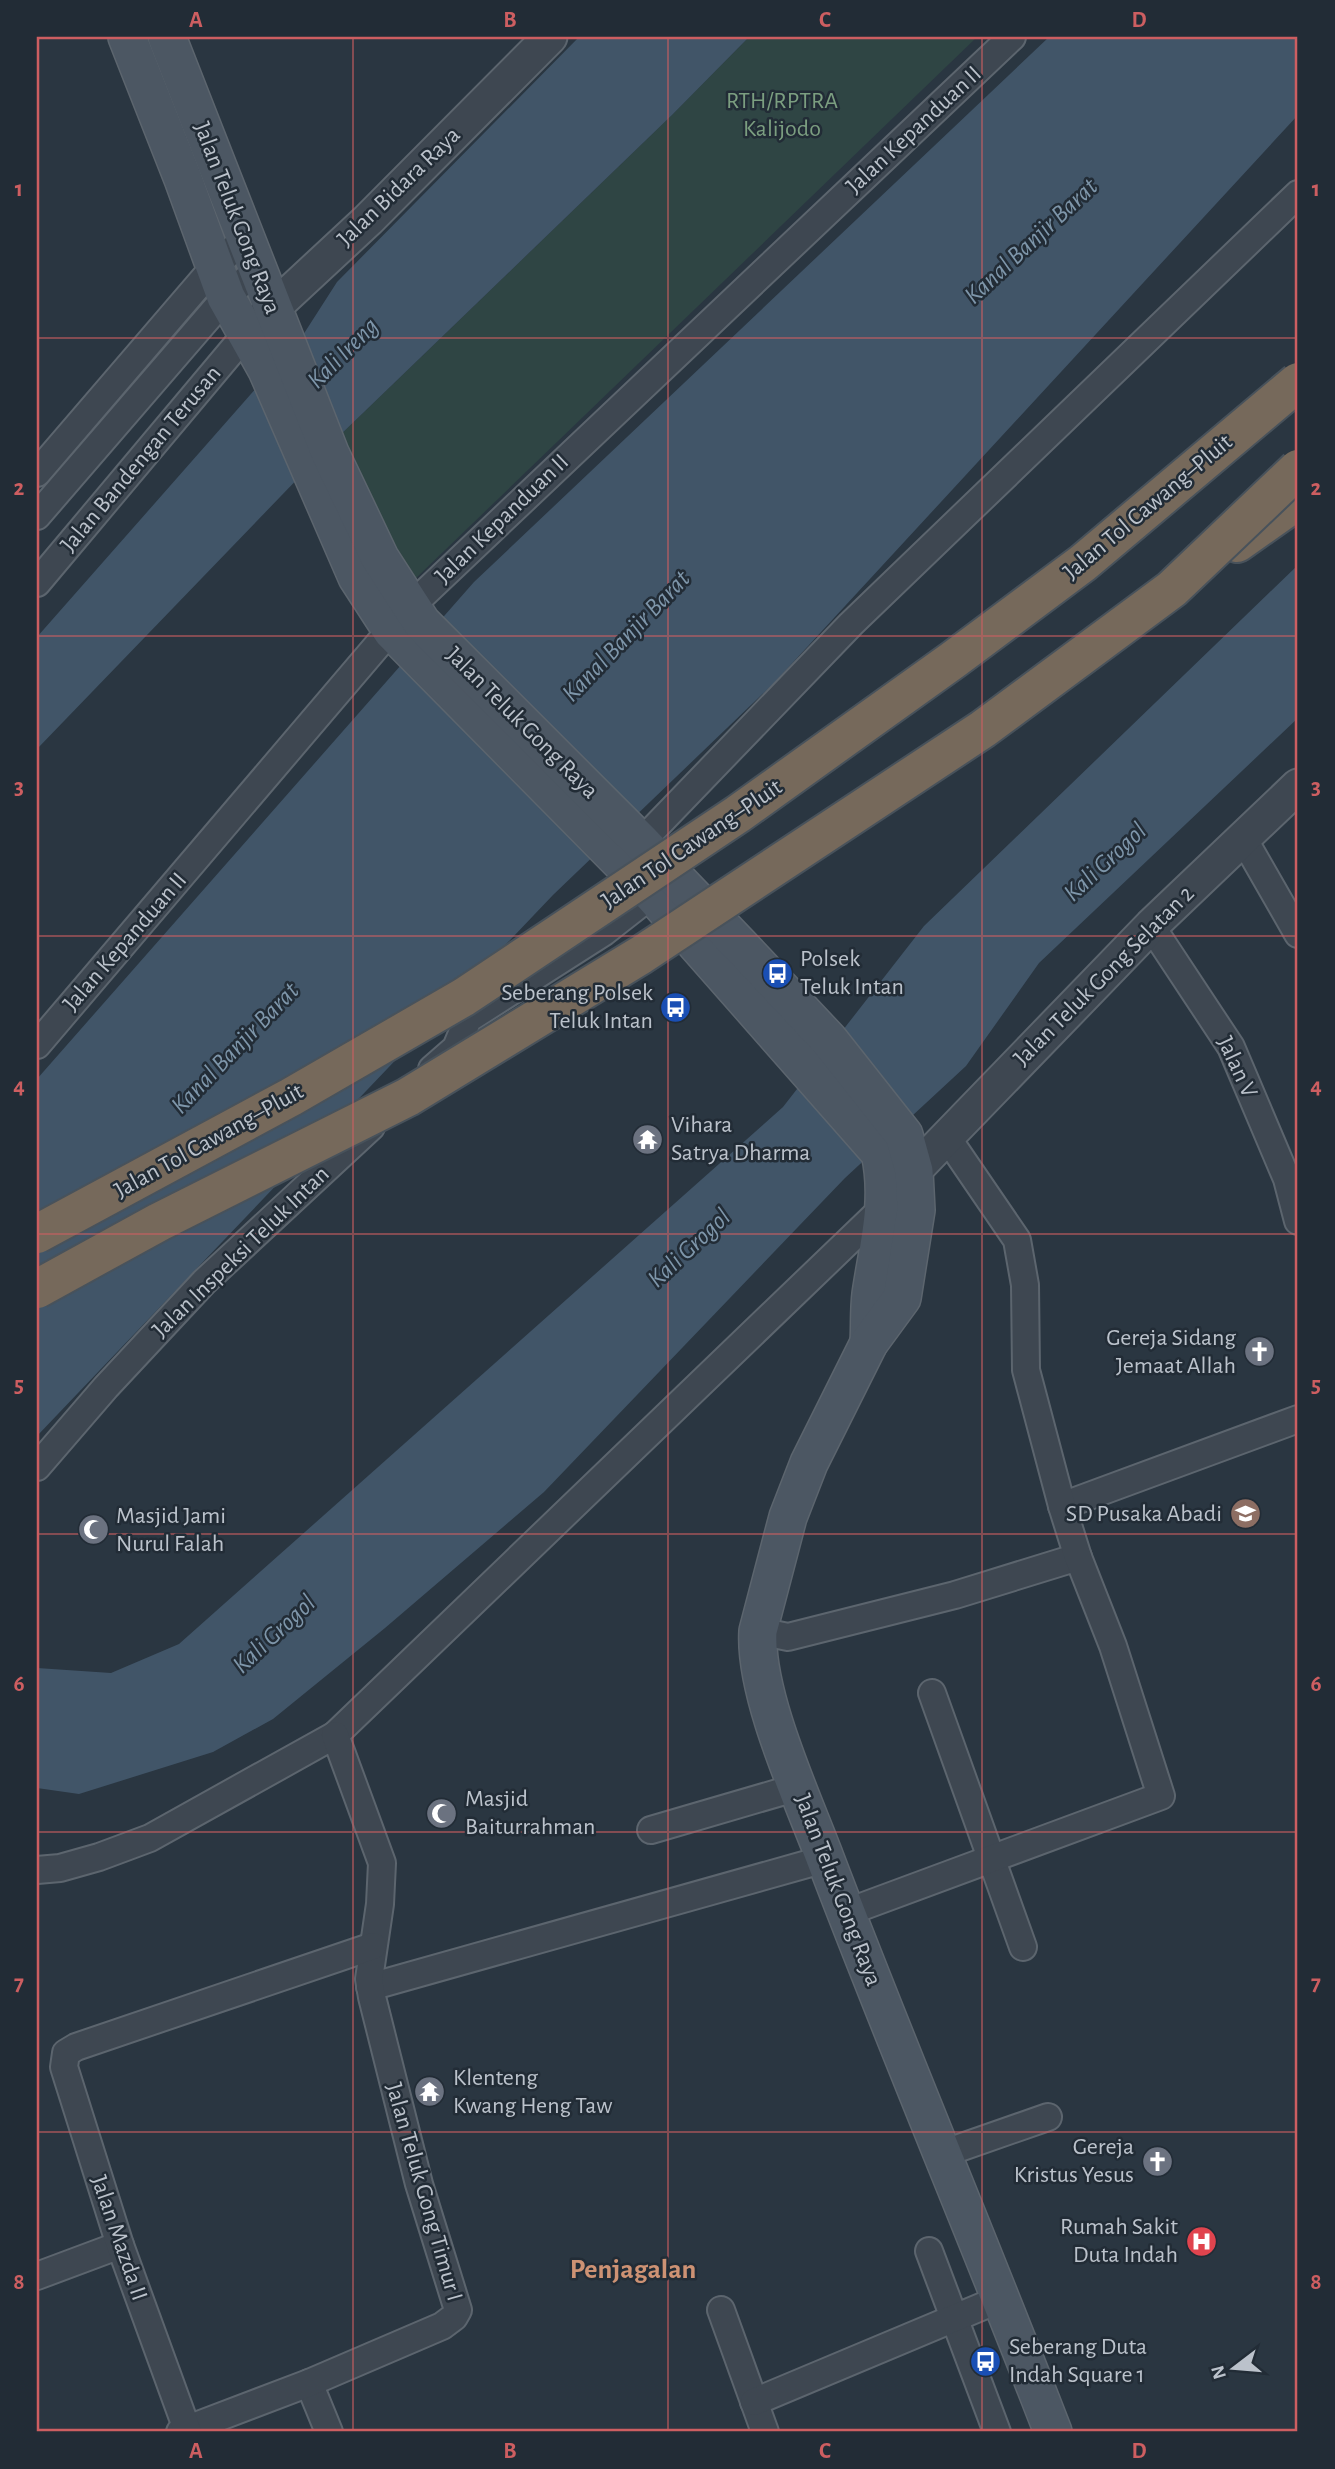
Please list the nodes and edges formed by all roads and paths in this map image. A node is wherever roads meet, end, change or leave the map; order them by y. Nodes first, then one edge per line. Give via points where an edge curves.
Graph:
1 (127, 37) edge
2 (167, 37) edge
3 (550, 37) edge
4 (1012, 37) edge
5 (1298, 194) edge
6 (251, 253) junction
7 (220, 282) junction
8 (271, 308) junction
9 (246, 334) junction
10 (278, 359) junction
11 (1298, 382) edge
12 (1298, 469) edge
13 (37, 472) edge
14 (42, 499) edge
15 (1298, 500) edge
16 (37, 583) edge
17 (1172, 589) junction
18 (408, 627) junction
19 (1298, 786) edge
20 (1243, 838) junction
21 (626, 840) junction
22 (672, 896) junction
23 (1151, 926) junction
24 (1298, 934) edge
25 (37, 1045) edge
26 (946, 1136) junction
27 (892, 1144) junction
28 (914, 1171) junction
29 (884, 1213) junction
30 (1298, 1221) edge
31 (37, 1234) edge
32 (37, 1289) edge
33 (869, 1343) junction
34 (1298, 1419) edge
35 (37, 1467) edge
36 (1062, 1506) junction
37 (1078, 1557) junction
38 (758, 1631) junction
39 (932, 1693) dead end
40 (335, 1735) junction
41 (798, 1787) junction
42 (651, 1830) dead end
43 (991, 1858) junction
44 (825, 1859) junction
45 (37, 1870) edge
46 (845, 1913) junction
47 (373, 1946) junction
48 (1023, 1947) dead end
49 (370, 1987) junction
50 (1048, 2117) dead end
51 (942, 2154) junction
52 (120, 2245) junction
53 (929, 2251) dead end
54 (37, 2276) edge
55 (1000, 2299) junction
56 (721, 2310) dead end
57 (955, 2320) junction
58 (309, 2383) junction
59 (754, 2402) junction
60 (185, 2431) edge
61 (329, 2432) edge
62 (765, 2432) edge
63 (997, 2432) edge
64 (1053, 2432) edge

1 - 7 main road, Jalan Teluk Gong Raya
2 - 6 main road, Jalan Teluk Gong Raya
3 - 8 street, Jalan Bidara Raya via 368,220
4 - 18 street, Jalan Kepanduan II via 590,434
5 - 21 street
6 - 7 street
6 - 8 main road, Jalan Teluk Gong Raya
7 - 9 main road, Jalan Teluk Gong Raya
7 - 13 street
7 - 14 street
8 - 9 street, Jalan Bidara Raya
8 - 10 main road, Jalan Teluk Gong Raya
9 - 10 main road, Jalan Teluk Gong Raya
9 - 16 street, Jalan Bandengan Terusan
10 - 18 main road, Jalan Teluk Gong Raya via 322,463 357,577
11 - 31 highway, Jalan Tol Cawang–Pluit, bridge via 1083,563 727,822 464,997
12 - 17 highway, Jalan Tol Cawang–Pluit, bridge
15 - 17 highway, bridge
17 - 32 highway, Jalan Tol Cawang–Pluit, bridge via 983,729 523,1028 408,1097
18 - 21 main road, Jalan Teluk Gong Raya
18 - 25 street, Jalan Kepanduan II
19 - 20 street, Jalan Teluk Gong Selatan 2
20 - 23 street, Jalan Teluk Gong Selatan 2
20 - 24 street
21 - 22 main road, Jalan Teluk Gong Raya
22 - 27 main road, Jalan Teluk Gong Raya via 727,977 806,1069
22 - 27 main road, Jalan Teluk Gong Raya via 829,1041
22 - 35 street, Jalan Inspeksi Teluk Intan via 621,950 486,1039 456,1048 204,1282
23 - 26 street, Jalan Teluk Gong Selatan 2
23 - 30 street, Jalan V via 1231,1047 1287,1179
26 - 28 street, Jalan Teluk Gong Selatan 2
26 - 36 street via 1017,1240 1025,1285 1026,1370
27 - 28 main road, Jalan Teluk Gong Raya
27 - 29 main road, Jalan Teluk Gong Raya via 884,1172
28 - 29 main road
28 - 33 main road, Jalan Teluk Gong Raya via 916,1210 902,1298
29 - 33 main road, Jalan Teluk Gong Raya
29 - 40 street
33 - 38 main road, Jalan Teluk Gong Raya via 809,1463 788,1517
34 - 36 street
36 - 37 street
37 - 38 street via 955,1595 789,1637
37 - 43 street via 1114,1646 1161,1796
38 - 41 main road, Jalan Teluk Gong Raya via 764,1688
39 - 43 street
40 - 45 street via 150,1838 99,1857
40 - 47 street, Jalan Teluk Gong Timur I via 382,1863
41 - 42 street
41 - 44 main road, Jalan Teluk Gong Raya
43 - 46 street
43 - 48 street
44 - 46 main road, Jalan Teluk Gong Raya
44 - 49 street
46 - 51 main road, Jalan Teluk Gong Raya
47 - 49 street, Jalan Teluk Gong Timur I
47 - 52 street, Jalan Mazda II via 66,2053 64,2067
49 - 58 street, Jalan Teluk Gong Timur I via 419,2184 458,2310 442,2326
50 - 51 street
51 - 55 main road, Jalan Teluk Gong Raya
52 - 54 street
52 - 60 street, Jalan Mazda II
53 - 57 street
55 - 57 street
55 - 64 main road, Jalan Teluk Gong Raya
56 - 59 street
57 - 59 street
57 - 63 street
58 - 60 street, Jalan Teluk Gong Timur I
58 - 61 street
59 - 62 street

